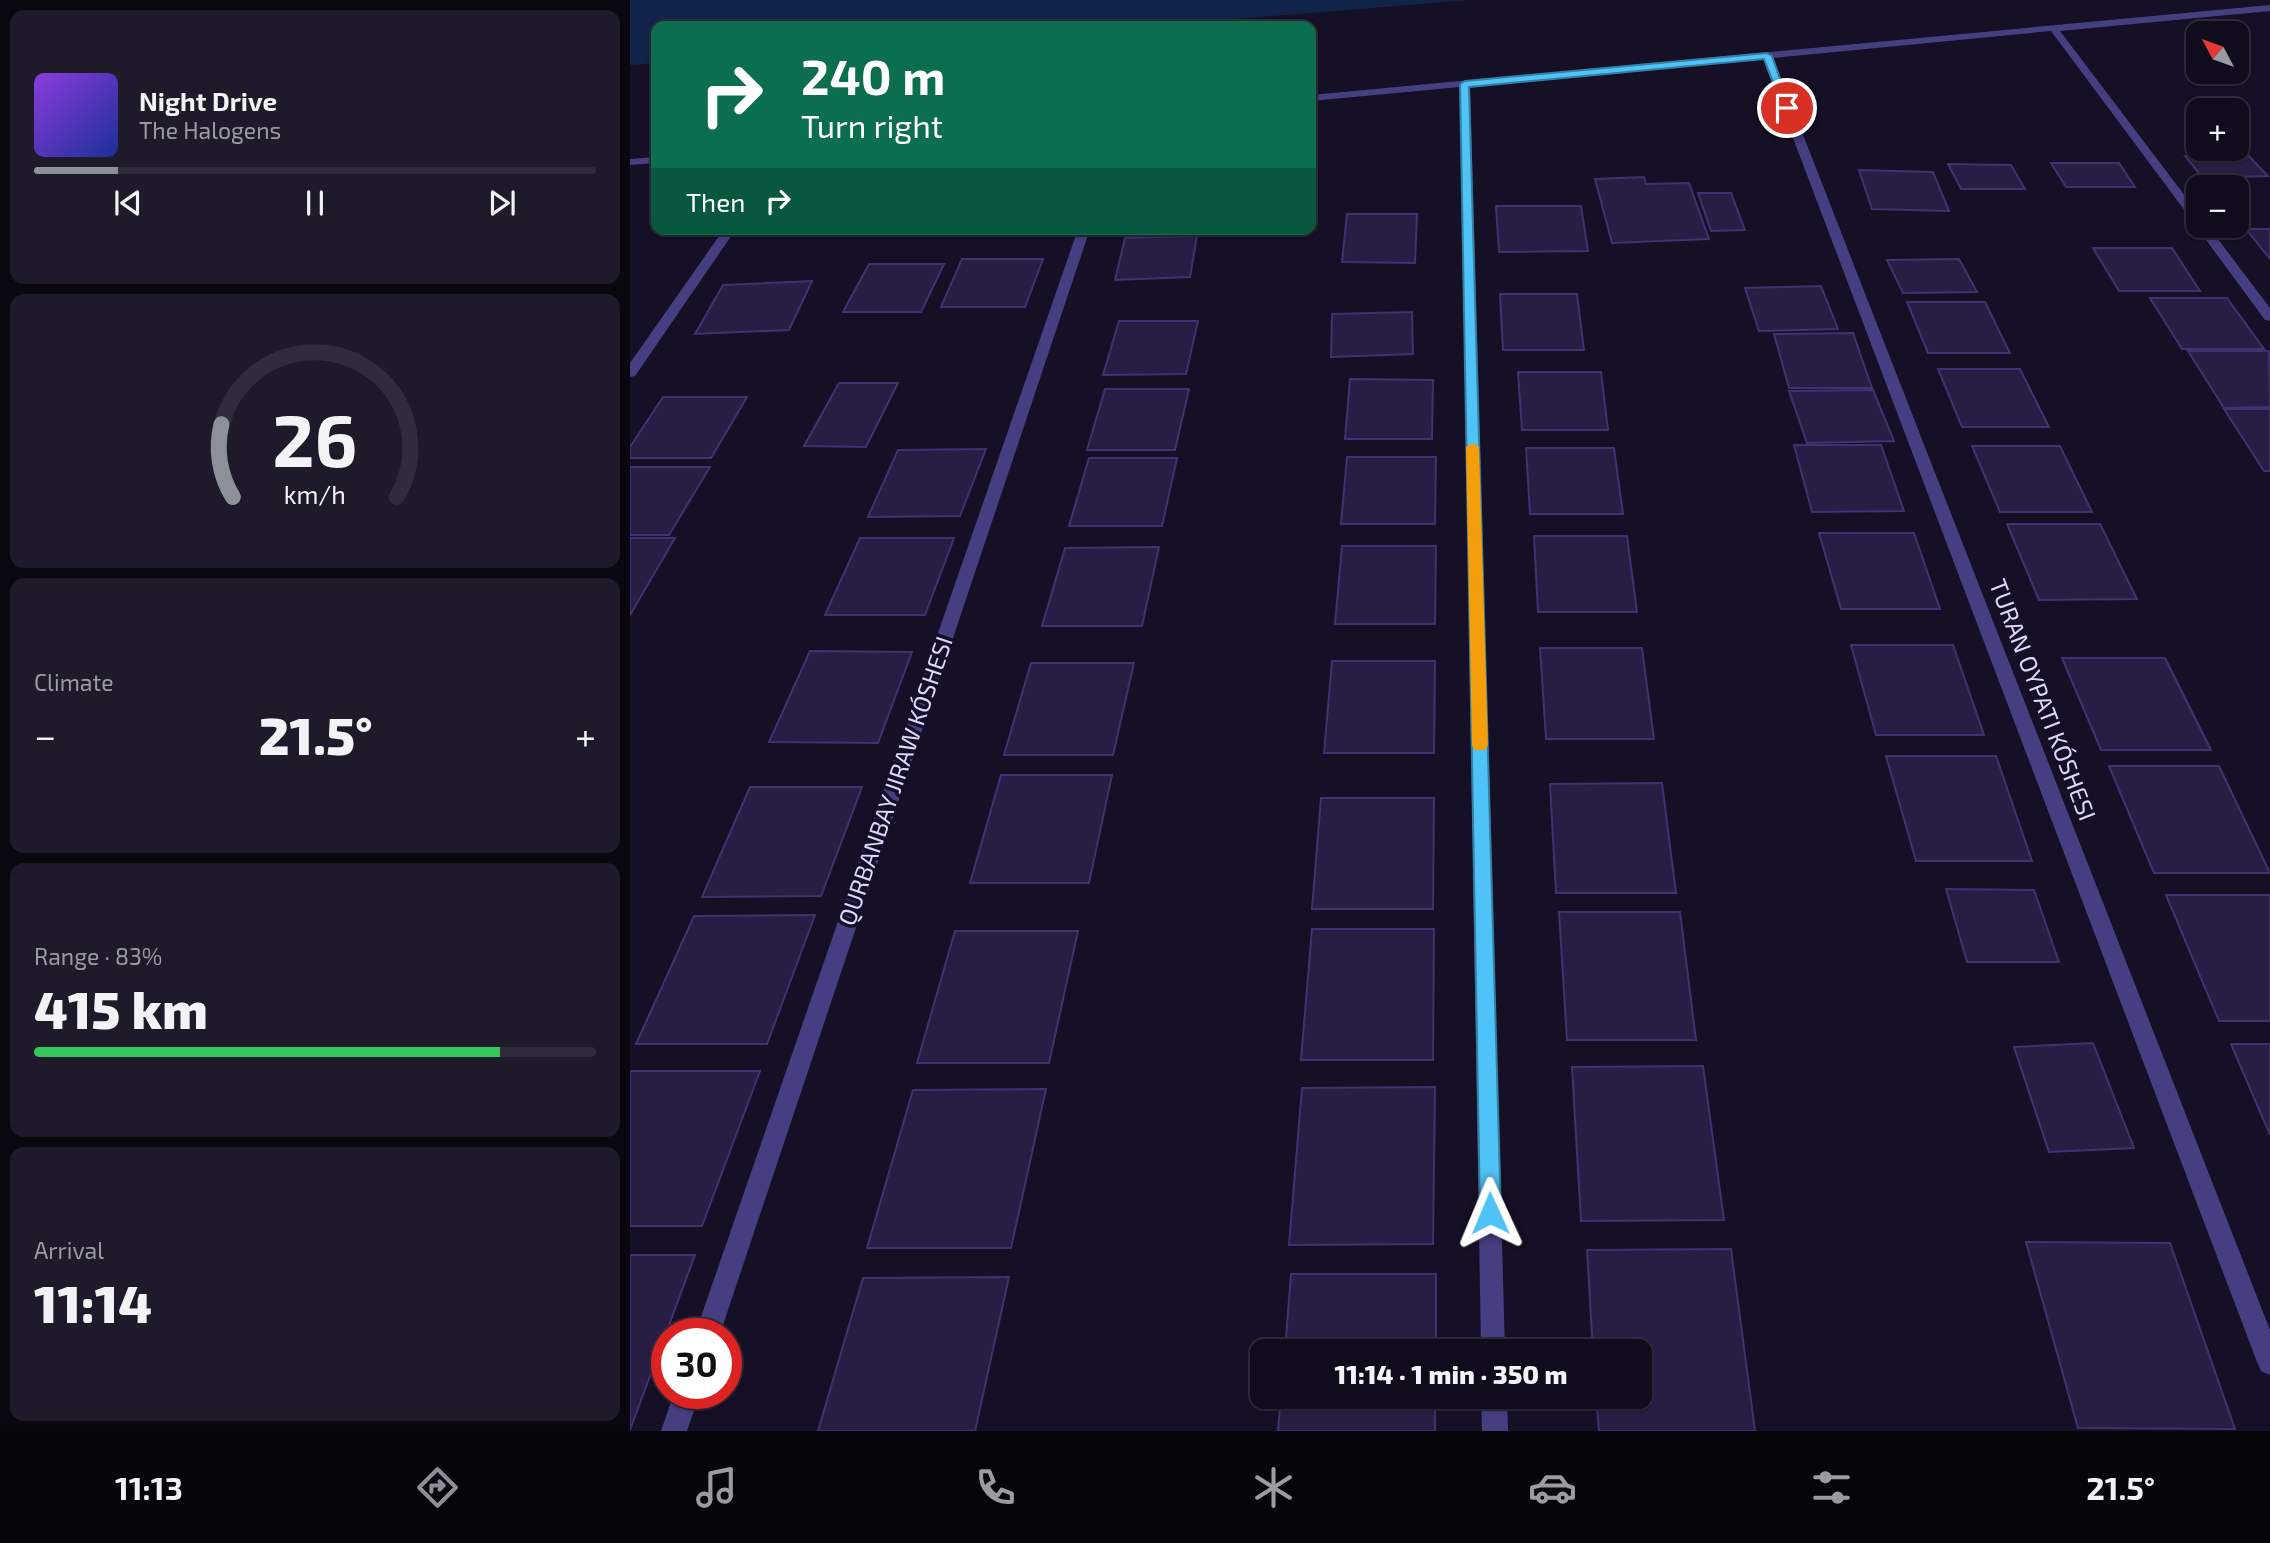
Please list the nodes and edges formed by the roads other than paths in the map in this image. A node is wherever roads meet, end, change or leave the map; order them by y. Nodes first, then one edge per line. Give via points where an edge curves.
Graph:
1 (2270, 9) edge
2 (2054, 29) junction
3 (1767, 56) junction
4 (1465, 84) junction
5 (1316, 99) edge
6 (651, 160) edge
7 (630, 162) edge
8 (2186, 205) edge
9 (726, 235) edge
10 (1082, 235) edge
11 (2211, 238) edge
12 (2270, 317) edge
13 (630, 373) edge
14 (712, 1318) edge
15 (1493, 1339) edge
16 (2270, 1362) edge
17 (682, 1409) edge
18 (1494, 1409) edge
19 (674, 1431) edge
20 (1495, 1431) edge

1 - 2 street
2 - 3 street
2 - 8 street
3 - 4 street
3 - 16 street
4 - 5 street
4 - 15 street
6 - 7 street
9 - 13 street
10 - 14 street
11 - 12 street
17 - 19 street
18 - 20 street

